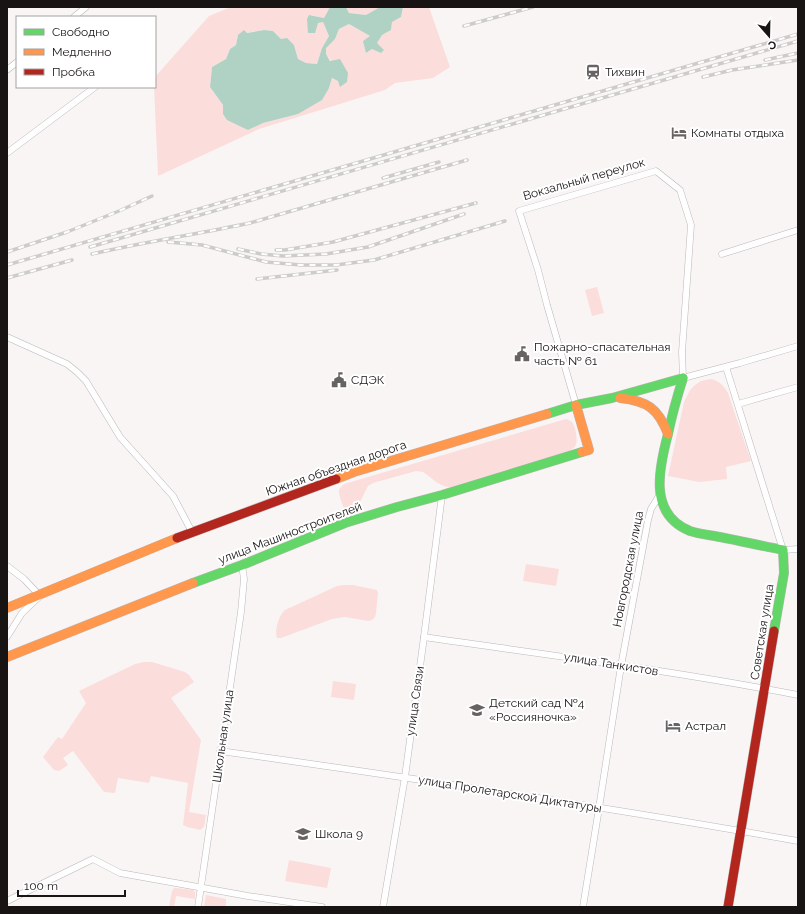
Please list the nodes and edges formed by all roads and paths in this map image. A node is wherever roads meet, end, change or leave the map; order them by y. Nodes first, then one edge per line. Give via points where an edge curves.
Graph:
1 (86, 7) edge
2 (75, 16) edge
3 (16, 63) edge
4 (7, 70) edge
5 (94, 88) edge
6 (7, 153) edge
7 (680, 190) joint
8 (798, 230) edge
9 (722, 254) dead end
10 (7, 337) edge
11 (798, 346) edge
12 (726, 367) junction
13 (683, 378) junction
14 (798, 387) edge
15 (612, 398) junction
16 (738, 404) junction
17 (576, 405) junction
18 (668, 434) junction
19 (588, 450) joint
20 (660, 494) junction
21 (442, 495) junction
22 (192, 532) junction
23 (798, 549) edge
24 (783, 550) junction
25 (242, 565) junction
26 (7, 566) edge
27 (40, 596) junction
28 (7, 608) edge
29 (7, 638) edge
30 (424, 638) junction
31 (7, 657) edge
32 (621, 666) junction
33 (765, 688) junction
34 (798, 695) edge
35 (220, 751) junction
36 (405, 777) junction
37 (599, 808) junction
38 (741, 831) junction
39 (798, 841) edge
40 (202, 887) junction
41 (7, 901) edge
42 (198, 907) edge
43 (322, 907) edge
44 (383, 907) edge
45 (583, 907) edge
46 (728, 907) edge

1 - 2 street
3 - 4 street
5 - 6 street
7 - 13 street, Новгородская улица via 690,225 682,352
7 - 17 street, Вокзальный переулок via 656,171 520,211
8 - 9 street
10 - 22 street via 67,364 86,381 120,438 173,496
11 - 12 street
12 - 13 street
12 - 16 street, Советская улица
13 - 15 main road, Южная объездная дорога
13 - 18 main road, Новгородская улица
14 - 16 street
15 - 17 main road, Южная объездная дорога
15 - 18 main road via 634,399 652,407 663,419
16 - 24 street, Советская улица
17 - 19 main road, Вокзальный переулок
17 - 22 main road, Южная объездная дорога via 354,472
18 - 20 main road, Новгородская улица via 659,480
19 - 21 main road, улица Машиностроителей
20 - 24 main road via 663,506 680,526 691,531
20 - 32 street, Новгородская улица via 648,520
21 - 25 main road, улица Машиностроителей via 345,523
21 - 30 street, улица Связи
22 - 27 main road, Южная объездная дорога
23 - 24 street
24 - 33 main road, Советская улица via 784,573
25 - 31 main road, улица Машиностроителей
25 - 35 street, Школьная улица via 244,579 241,612
26 - 27 street
27 - 28 main road, Южная объездная дорога
27 - 29 street via 22,613
30 - 32 street, улица Танкистов
30 - 36 street, улица Связи
32 - 33 street, улица Танкистов
32 - 37 street, Новгородская улица
33 - 34 street, улица Танкистов
33 - 38 main road, Советская улица
35 - 36 street, улица Пролетарской Диктатуры
35 - 40 street, Школьная улица
36 - 37 street, улица Пролетарской Диктатуры
36 - 44 street, улица Связи
37 - 38 street, улица Пролетарской Диктатуры
37 - 45 street, Новгородская улица
38 - 39 street, улица Пролетарской Диктатуры
38 - 46 main road, Советская улица
40 - 41 street via 120,873 93,859
40 - 42 street, Школьная улица
40 - 43 street

